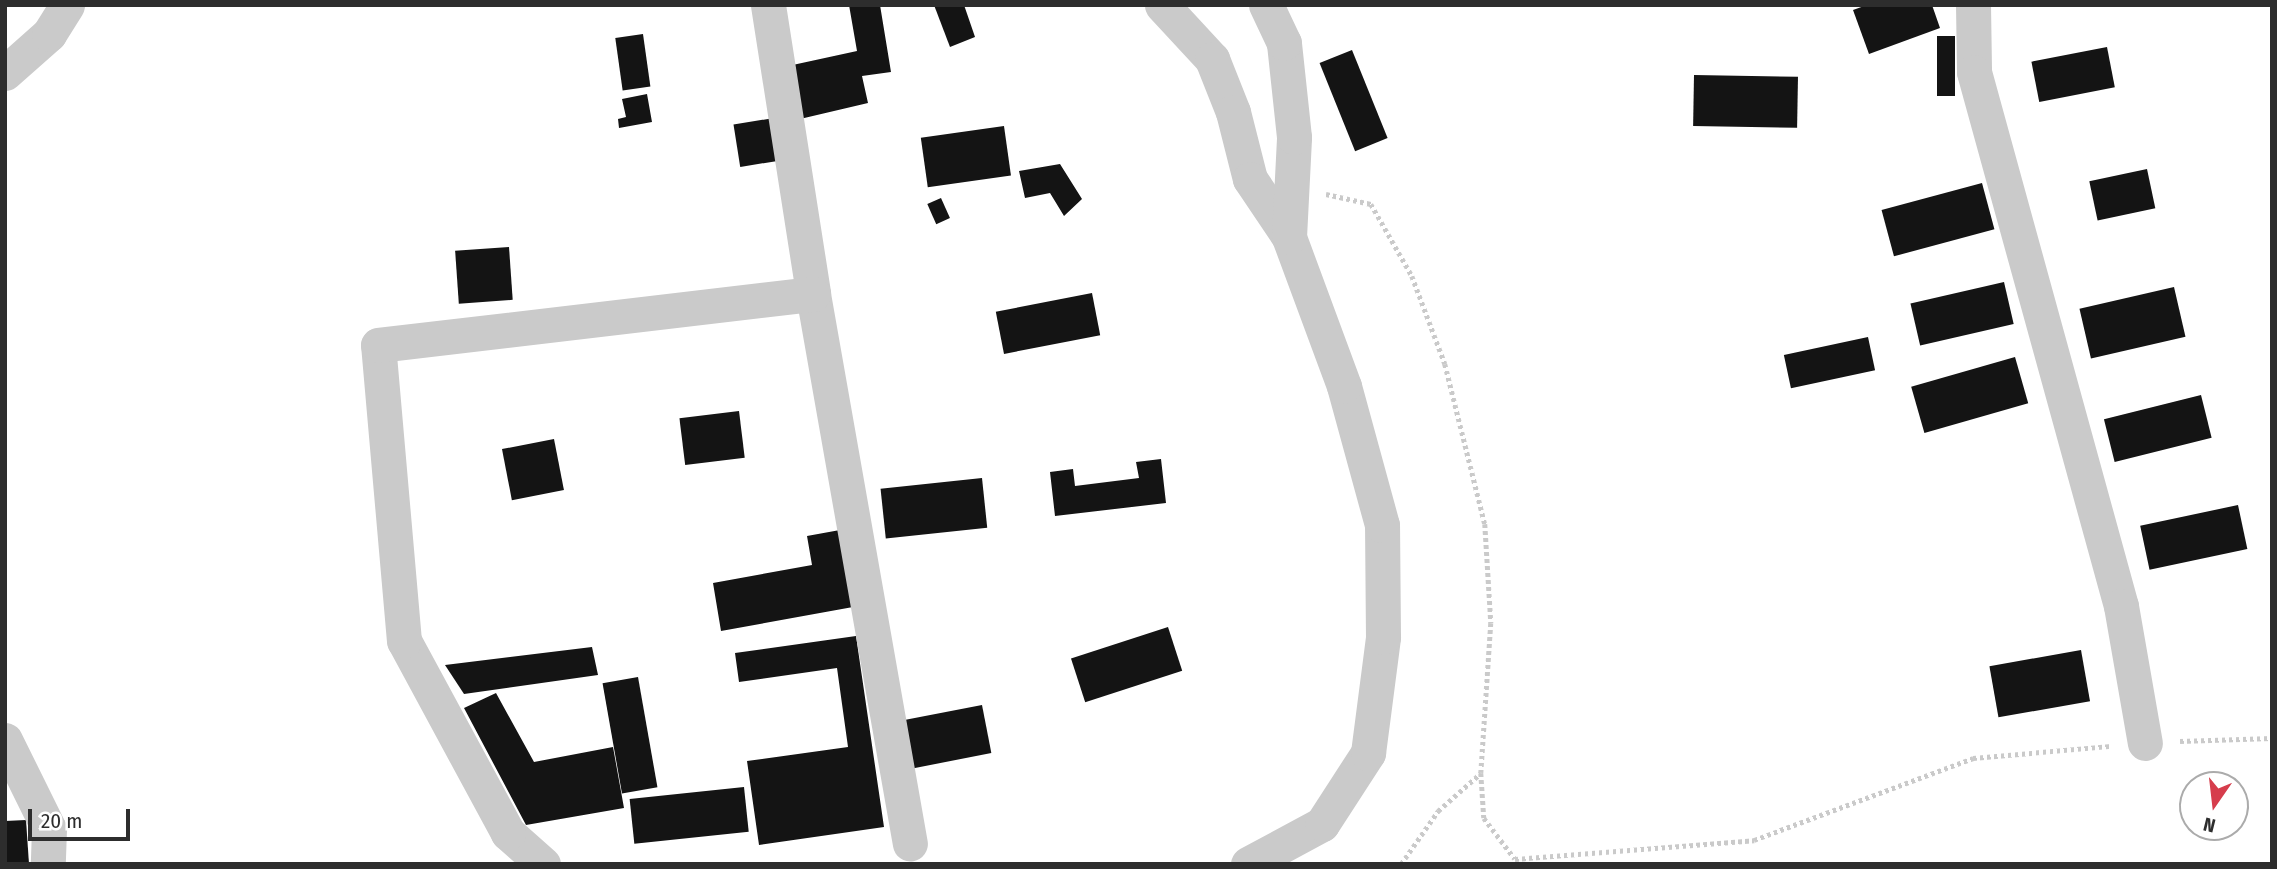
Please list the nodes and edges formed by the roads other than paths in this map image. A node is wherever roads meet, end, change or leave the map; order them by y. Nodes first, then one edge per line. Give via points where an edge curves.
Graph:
1 (67, 5) edge
2 (768, 5) edge
3 (1162, 5) edge
4 (1266, 5) edge
5 (1973, 5) edge
6 (5, 73) edge
7 (1289, 237) junction
8 (813, 294) junction
9 (5, 740) edge
10 (2145, 743) road end
11 (910, 844) dead end
12 (48, 864) edge
13 (543, 864) edge
14 (1248, 864) edge

1 - 6 street via 49,34
2 - 8 street
3 - 7 street via 1212,59 1233,112 1250,179
4 - 7 street via 1284,43 1294,137
5 - 10 street via 1974,72 2121,606
7 - 14 street via 1344,386 1381,525 1382,637 1368,753 1321,824
8 - 11 street
8 - 13 street via 378,345 404,641 508,833
9 - 12 street via 49,829

